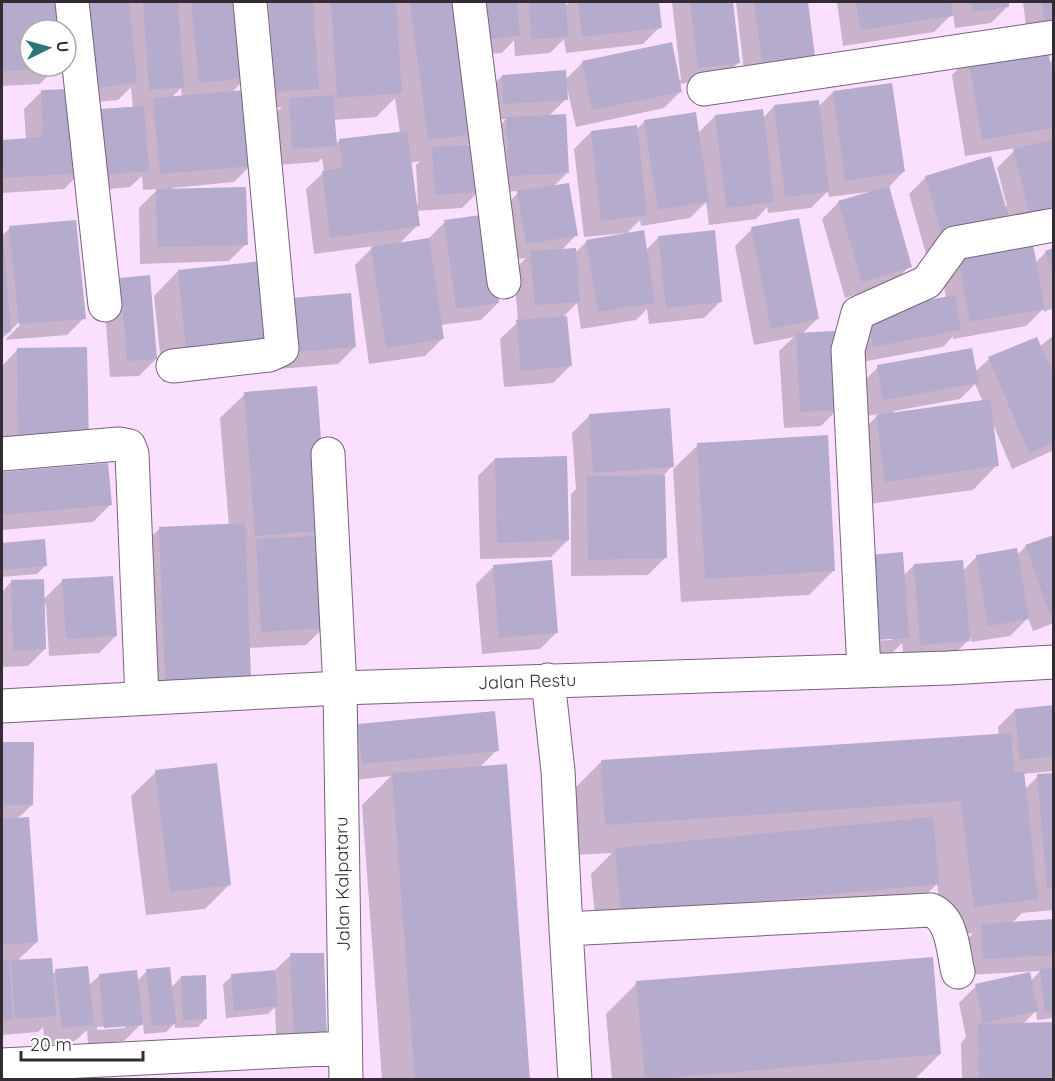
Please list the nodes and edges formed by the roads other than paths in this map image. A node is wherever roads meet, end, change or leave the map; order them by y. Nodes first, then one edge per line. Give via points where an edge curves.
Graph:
1 (72, 2) edge
2 (250, 2) edge
3 (469, 2) edge
4 (1053, 37) edge
5 (704, 89) dead end
6 (1053, 225) edge
7 (504, 282) dead end
8 (105, 305) dead end
9 (173, 366) dead end
10 (2, 454) edge
11 (328, 454) dead end
12 (1053, 662) edge
13 (864, 671) junction
14 (548, 680) junction
15 (340, 688) junction
16 (142, 698) junction
17 (2, 706) edge
18 (566, 929) junction
19 (958, 972) dead end
20 (345, 1064) edge
21 (2, 1065) edge
22 (575, 1080) edge

1 - 8 street
2 - 9 street via 282,349 269,355
3 - 7 street
4 - 5 street
6 - 13 street via 955,243 927,282 858,313 848,350
10 - 16 street via 129,446
11 - 15 street, Jalan Kalpataru
12 - 13 street, Jalan Restu
13 - 14 street, Jalan Restu
14 - 15 street, Jalan Restu
14 - 18 street via 558,771
15 - 16 street, Jalan Restu
15 - 20 street, Jalan Kalpataru
16 - 17 street, Jalan Restu
18 - 19 street via 931,910 946,924
18 - 22 street
20 - 21 street

